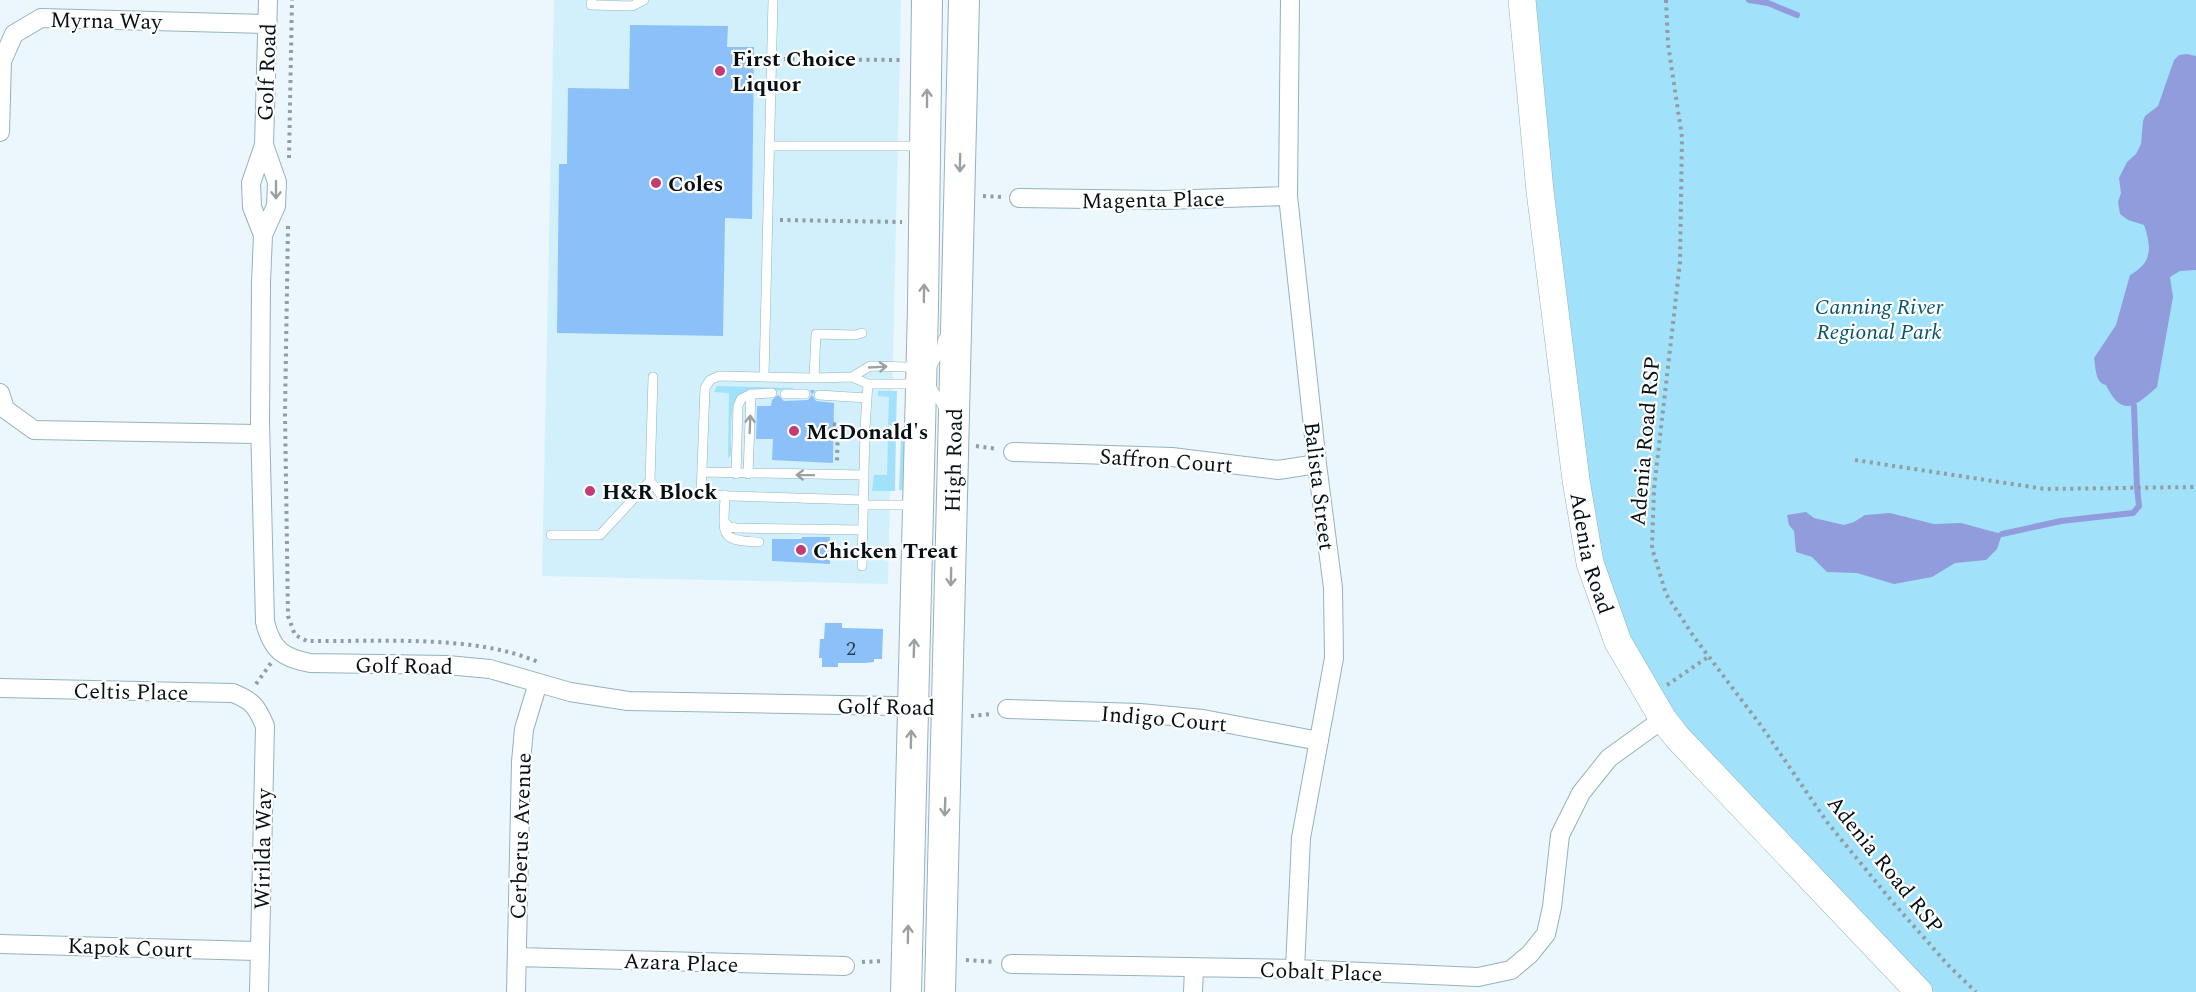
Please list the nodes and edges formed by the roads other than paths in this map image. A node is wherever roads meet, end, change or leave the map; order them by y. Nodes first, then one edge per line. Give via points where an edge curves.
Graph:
1 (268, 0) edge
2 (592, 0) edge
3 (644, 0) edge
4 (772, 0) edge
5 (927, 0) edge
6 (964, 0) edge
7 (1290, 0) edge
8 (1522, 0) edge
9 (268, 24) junction
10 (0, 132) edge
11 (264, 145) junction
12 (769, 146) junction
13 (927, 146) junction
14 (1287, 196) junction
15 (1019, 198) dead end
16 (263, 235) junction
17 (958, 267) junction
18 (946, 317) dead end
19 (945, 328) dead end
20 (862, 333) dead end
21 (653, 377) dead end
22 (764, 377) junction
23 (852, 377) junction
24 (921, 377) junction
25 (814, 378) junction
26 (825, 378) junction
27 (868, 384) junction
28 (0, 393) edge
29 (772, 393) dead end
30 (751, 394) junction
31 (785, 394) dead end
32 (805, 394) dead end
33 (867, 398) junction
34 (955, 431) junction
35 (260, 434) junction
36 (1014, 452) dead end
37 (1317, 464) junction
38 (702, 472) junction
39 (736, 474) junction
40 (748, 474) junction
41 (863, 475) junction
42 (651, 481) junction
43 (701, 495) junction
44 (725, 495) junction
45 (863, 502) junction
46 (919, 506) junction
47 (724, 521) junction
48 (862, 530) junction
49 (550, 535) dead end
50 (759, 542) dead end
51 (862, 566) dead end
52 (538, 683) junction
53 (0, 687) edge
54 (252, 703) joint
55 (912, 706) junction
56 (948, 707) junction
57 (1656, 708) junction
58 (1007, 709) dead end
59 (1319, 741) junction
60 (0, 944) edge
61 (259, 951) junction
62 (517, 957) junction
63 (1011, 964) road end
64 (845, 966) dead end
65 (1194, 969) junction
66 (1295, 969) junction
67 (1448, 984) edge
68 (1912, 989) edge
69 (259, 992) edge
70 (516, 992) edge
71 (906, 992) edge
72 (940, 992) edge
73 (1193, 992) edge

1 - 9 street, Golf Road
2 - 3 lane via 591,5 632,6
4 - 12 lane
13 -> 5 main road, High Road
6 -> 17 main road, High Road
7 - 14 street, Balista Street
8 - 57 street, Adenia Road via 1540,191 1590,563 1618,642
9 - 10 street, Myrna Way via 41,18 14,34 2,61
9 - 11 street, Golf Road
11 - 16 street, Golf Road via 251,183 252,207
11 -> 16 street, Golf Road via 277,182 276,207
12 - 13 lane
12 - 22 lane
24 -> 13 main road, High Road
14 - 15 street, Magenta Place via 1162,200
14 - 37 street, Balista Street
16 - 35 street, Golf Road
17 - 18 lane
17 - 34 main road, High Road
19 - 24 lane via 942,349
20 - 25 lane via 816,334
21 - 42 lane
22 - 25 lane
22 - 38 lane via 719,376 710,380 705,388
23 -> 24 lane via 870,366 907,367
23 - 26 lane
23 - 27 lane
24 - 27 lane via 906,384
24 - 34 lane via 931,385
24 - 46 main road, High Road
25 - 26 lane
26 - 33 lane via 822,395
27 - 33 lane
28 - 35 street via 5,409 34,430
29 - 30 lane
30 - 39 lane via 741,399 738,406
40 -> 30 lane
31 - 32 lane
33 - 41 lane
34 -> 56 main road, High Road
35 - 52 street, Golf Road via 265,622 270,639 280,652 292,660 310,663 490,669
36 - 37 street, Saffron Court via 1172,457 1278,470
37 - 59 street, Balista Street via 1333,588 1334,658
38 - 39 lane
38 - 43 lane
39 - 40 lane
41 -> 40 lane
41 - 45 lane
42 - 43 lane via 660,493
42 - 49 lane via 600,535
43 - 44 lane
44 - 45 lane
44 - 47 lane
45 - 46 lane
45 - 48 lane
55 -> 46 main road, High Road
47 - 48 lane via 736,528
47 - 50 lane via 729,537
48 - 51 lane
52 - 55 street, Golf Road via 628,701
52 - 62 street, Cerberus Avenue via 524,729 521,762
53 - 54 street, Celtis Place via 233,693
54 - 61 street, Wirilda Way via 265,726
55 - 56 street, Golf Road
71 -> 55 main road, High Road
56 -> 72 main road, High Road
57 - 67 street, Cobalt Place via 1581,793 1560,835 1546,934 1511,969
57 - 68 street, Adenia Road via 1677,737
58 - 59 street, Indigo Court via 1203,719
59 - 66 street, Balista Street via 1301,838
60 - 61 street, Kapok Court
61 - 69 street, Wirilda Way
62 - 64 street, Azara Place
62 - 70 street, Cerberus Avenue
63 - 65 street, Cobalt Place
65 - 66 street, Cobalt Place
65 - 73 street
66 - 67 street, Cobalt Place

